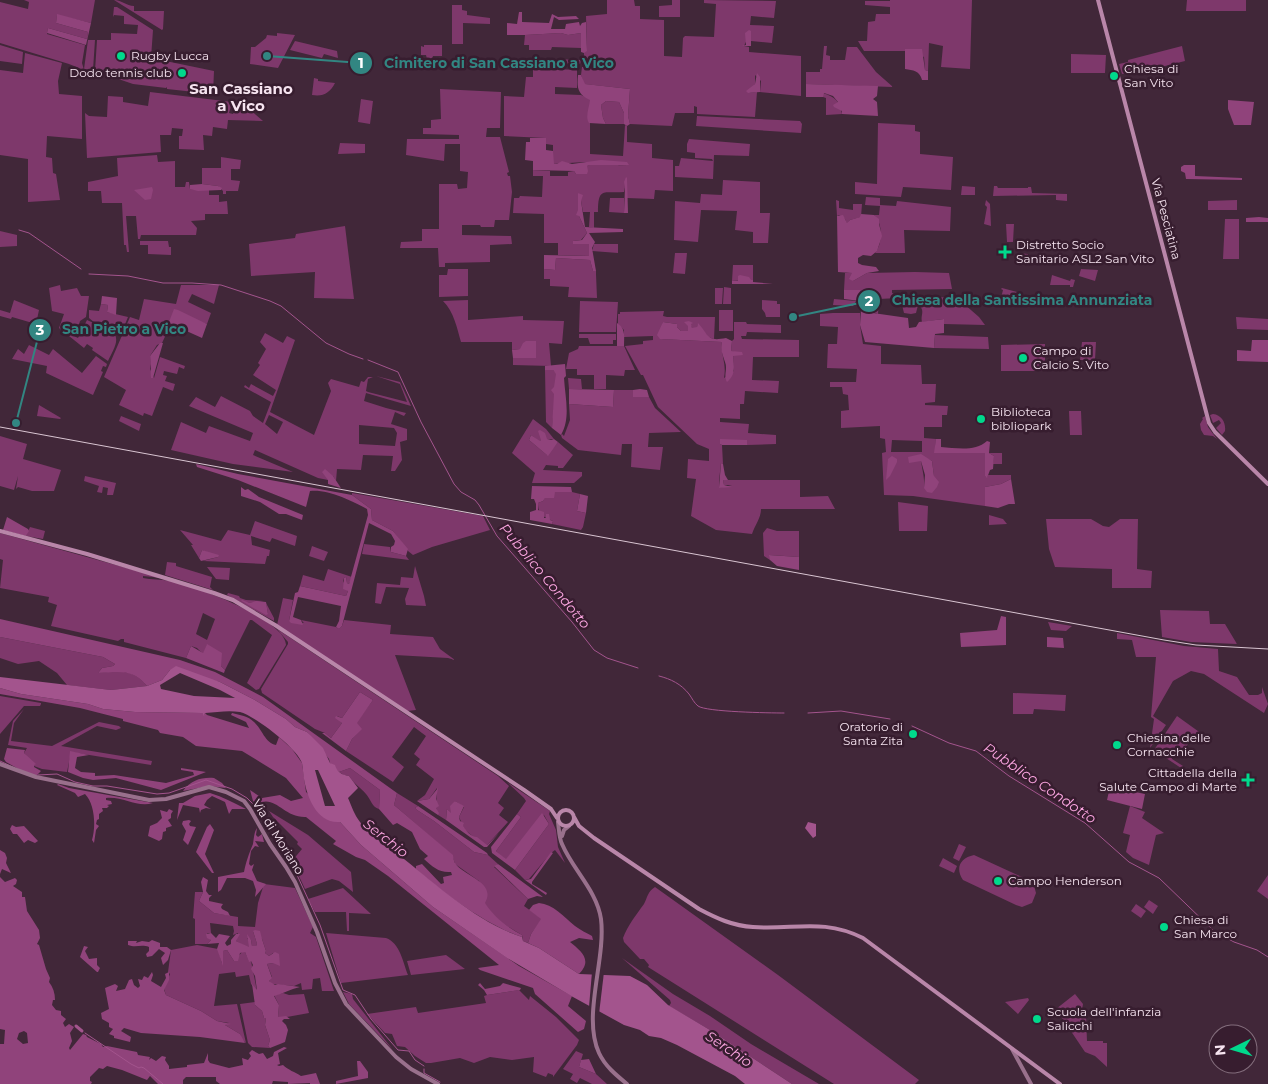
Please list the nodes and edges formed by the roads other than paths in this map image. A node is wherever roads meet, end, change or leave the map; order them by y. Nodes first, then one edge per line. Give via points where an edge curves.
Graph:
1 (1098, 0) edge
2 (1268, 484) edge
3 (0, 531) edge
4 (0, 764) edge
5 (547, 806) junction
6 (562, 810) junction
7 (574, 817) junction
8 (558, 820) junction
9 (570, 826) junction
10 (592, 836) junction
11 (563, 846) junction
12 (1009, 1046) junction
13 (438, 1084) edge
14 (627, 1084) edge
15 (1031, 1084) edge
16 (1060, 1084) edge

1 - 2 main road, Via Pesciatina via 1206,414 1212,429
3 - 5 main road via 87,554 233,600
4 - 13 main road, Via di Moriano via 36,777 149,800 166,799 209,787 238,797 250,809 291,874 346,1004 396,1057
5 - 6 main road
5 - 8 main road
6 - 7 main road via 570,811
6 - 8 main road
7 - 9 main road
7 - 10 main road via 579,826
8 - 9 main road via 563,826
8 - 11 main road
9 - 10 main road
9 - 11 main road via 562,833
10 - 12 main road via 722,920 752,927 823,926 850,932 868,941
11 - 14 main road via 595,900 600,918 593,1029 598,1052
12 - 15 main road
12 - 16 main road

